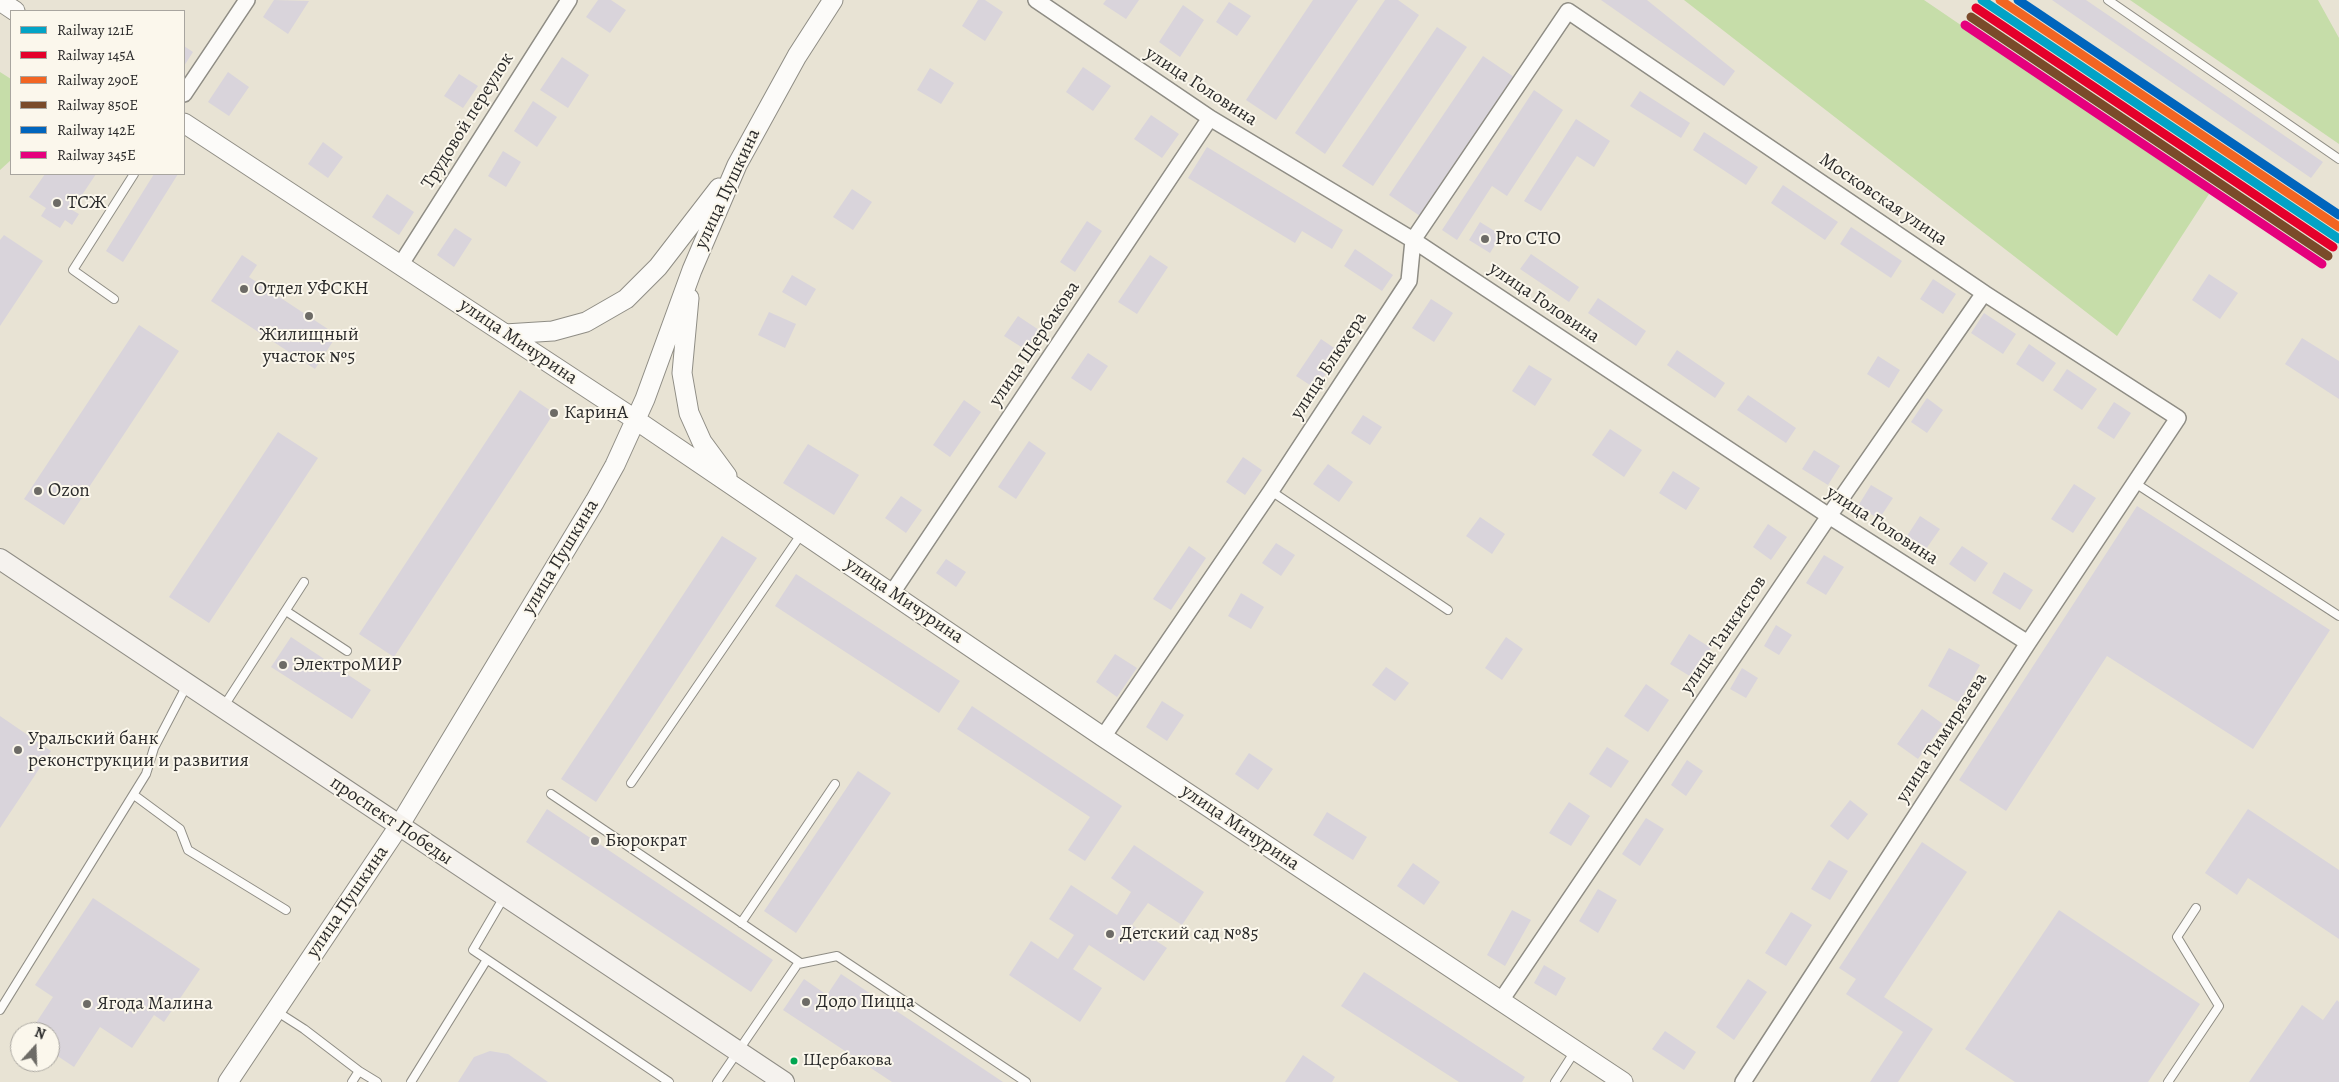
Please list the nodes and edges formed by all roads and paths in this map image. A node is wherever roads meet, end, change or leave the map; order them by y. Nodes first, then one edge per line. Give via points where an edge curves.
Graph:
1 (246, 0) edge
2 (568, 0) edge
3 (833, 0) edge
4 (1036, 0) edge
5 (2108, 0) edge
6 (0, 1) edge
7 (14, 10) edge
8 (1568, 11) joint
9 (185, 92) edge
10 (1210, 118) junction
11 (185, 124) edge
12 (2339, 159) edge
13 (736, 165) junction
14 (133, 175) edge
15 (1413, 240) junction
16 (402, 264) junction
17 (692, 270) junction
18 (1984, 293) junction
19 (114, 299) dead end
20 (505, 334) junction
21 (2178, 418) joint
22 (636, 420) junction
23 (2135, 484) junction
24 (1271, 491) junction
25 (743, 494) junction
26 (1829, 516) junction
27 (802, 533) junction
28 (0, 559) edge
29 (304, 582) dead end
30 (892, 593) junction
31 (1448, 610) dead end
32 (286, 611) junction
33 (2339, 616) edge
34 (2028, 643) junction
35 (348, 651) dead end
36 (187, 684) junction
37 (223, 708) junction
38 (1103, 737) junction
39 (631, 783) dead end
40 (834, 784) dead end
41 (552, 794) dead end
42 (134, 795) junction
43 (399, 826) junction
44 (504, 896) junction
45 (2196, 908) dead end
46 (286, 910) dead end
47 (741, 923) junction
48 (486, 961) junction
49 (798, 964) junction
50 (1500, 1002) junction
51 (0, 1010) edge
52 (276, 1011) junction
53 (1575, 1051) junction
54 (739, 1052) junction
55 (359, 1071) junction
56 (231, 1081) edge
57 (352, 1082) edge
58 (377, 1082) edge
59 (411, 1082) edge
60 (669, 1082) edge
61 (717, 1082) edge
62 (784, 1082) edge
63 (1026, 1082) edge
64 (1555, 1082) edge
65 (1623, 1082) edge
66 (1743, 1082) edge
67 (2168, 1082) edge

1 - 9 street
2 - 16 street, Трудовой переулок
3 - 13 street, улица Пушкина via 778,88
4 - 10 street, улица Головина
5 - 12 lane
6 - 7 street
8 - 15 street, улица Блюхера
8 - 18 street, Московская улица
10 - 15 street, улица Головина
10 - 30 street, улица Щербакова
11 - 16 street, улица Мичурина
13 - 17 street, улица Пушкина
13 - 20 street via 658,267 626,299 586,322 553,331
14 - 19 lane via 74,270
15 - 24 street, улица Блюхера via 1409,281
15 - 26 street, улица Головина
16 - 20 street, улица Мичурина
17 - 22 street, улица Пушкина
17 - 25 street via 682,372 689,413 702,442
18 - 21 street, Московская улица
18 - 26 street, улица Танкистов
20 - 22 street, улица Мичурина
21 - 23 street, улица Тимирязева
22 - 25 street, улица Мичурина
22 - 43 street, улица Пушкина via 595,501
23 - 33 lane
23 - 34 street, улица Тимирязева
24 - 31 lane
24 - 38 street, улица Блюхера
25 - 27 street, улица Мичурина
26 - 34 street, улица Головина
26 - 50 street, улица Танкистов
27 - 30 street, улица Мичурина
27 - 39 lane
28 - 36 main road, проспект Победы
29 - 32 lane
30 - 38 street, улица Мичурина
32 - 35 lane
32 - 37 lane
34 - 66 street, улица Тимирязева
36 - 37 main road, проспект Победы
36 - 42 lane
37 - 43 main road, проспект Победы
38 - 50 street, улица Мичурина
40 - 47 lane
41 - 47 lane
42 - 46 lane via 180,829 188,850
42 - 51 lane
43 - 44 main road, проспект Победы
43 - 52 street, улица Пушкина
44 - 48 lane via 473,950
44 - 54 main road, проспект Победы
45 - 67 lane via 2177,937 2219,1006
47 - 49 lane
48 - 59 lane
48 - 60 lane
49 - 54 lane
49 - 63 lane via 837,956
50 - 53 street, улица Мичурина
52 - 55 lane
52 - 56 street, улица Пушкина
53 - 64 lane
53 - 65 street, улица Мичурина
54 - 61 lane
54 - 62 main road, проспект Победы
55 - 57 lane
55 - 58 lane

